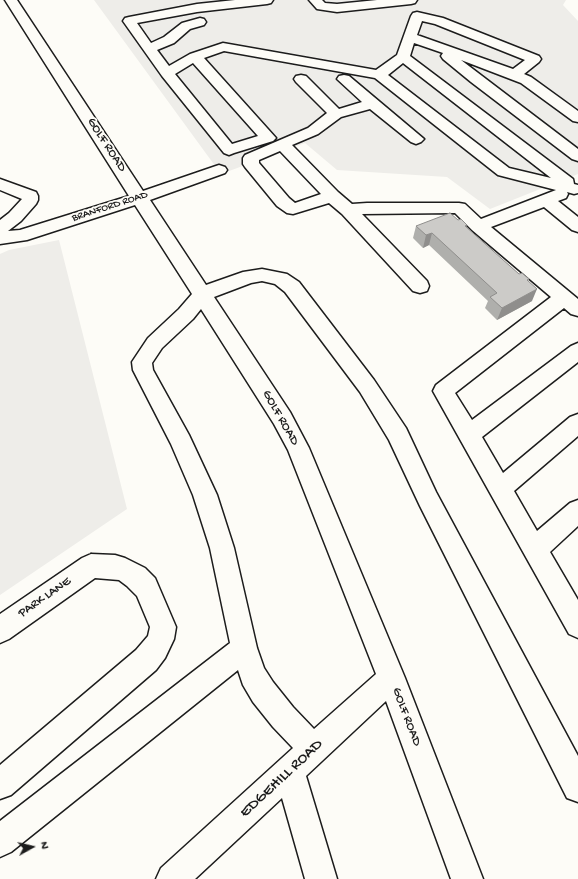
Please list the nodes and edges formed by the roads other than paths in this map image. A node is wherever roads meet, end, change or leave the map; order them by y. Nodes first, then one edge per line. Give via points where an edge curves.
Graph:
1 (11, 0) edge
2 (267, 0) edge
3 (315, 0) edge
4 (411, 0) edge
5 (197, 4) edge
6 (172, 6) edge
7 (200, 22) junction
8 (409, 37) junction
9 (437, 46) junction
10 (224, 47) junction
11 (149, 48) junction
12 (195, 57) junction
13 (403, 57) junction
14 (167, 73) junction
15 (379, 75) junction
16 (515, 75) junction
17 (301, 79) dead end
18 (344, 80) dead end
19 (372, 104) junction
20 (336, 114) junction
21 (578, 118) edge
22 (416, 139) dead end
23 (282, 144) junction
24 (578, 156) edge
25 (219, 170) dead end
26 (0, 184) edge
27 (576, 188) edge
28 (332, 196) junction
29 (140, 198) junction
30 (546, 200) junction
31 (348, 210) junction
32 (578, 225) edge
33 (478, 226) junction
34 (0, 229) edge
35 (0, 238) edge
36 (420, 286) dead end
37 (202, 294) junction
38 (570, 303) edge
39 (578, 351) edge
40 (578, 423) edge
41 (469, 435) junction
42 (500, 489) junction
43 (578, 511) edge
44 (535, 549) junction
45 (577, 622) edge
46 (0, 630) edge
47 (244, 648) junction
48 (391, 678) junction
49 (314, 748) junction
50 (290, 772) junction
51 (0, 784) edge
52 (578, 787) edge
53 (0, 841) edge
54 (172, 879) edge
55 (321, 879) edge
56 (467, 879) edge

1 - 29 street, GOLF ROAD
2 - 5 street
3 - 4 street via 321,6 337,8
5 - 6 street
5 - 7 street
6 - 11 street via 129,21
7 - 10 street
7 - 11 street via 186,26 169,40
8 - 9 street
8 - 13 street
8 - 16 street via 417,16 439,21 534,59
9 - 16 street
9 - 24 street via 476,79
10 - 12 street
10 - 15 street
11 - 14 street
12 - 14 street
12 - 14 street via 268,138 229,150
13 - 15 street
13 - 27 street
15 - 27 street via 504,172
16 - 21 street via 526,80
17 - 20 street
18 - 19 street
19 - 20 street
19 - 22 street
20 - 23 street via 313,131
23 - 28 street
23 - 28 street via 251,158 251,164 283,202 293,208
25 - 29 street, BRANFORD ROAD
26 - 34 street via 30,196 30,200
27 - 30 street
28 - 31 street
29 - 35 street, BRANFORD ROAD via 21,236
29 - 37 street, GOLF ROAD
30 - 32 street
30 - 33 street
31 - 33 street via 459,208
31 - 36 street
33 - 38 street
37 - 47 street via 186,314 155,343 142,362 143,370 181,442 205,495 222,548
37 - 48 street, GOLF ROAD via 282,418 298,448
37 - 52 street via 249,277 281,279 292,287 367,386 398,435 428,500
38 - 41 street via 443,391
39 - 41 street
40 - 42 street
41 - 42 street
42 - 44 street
43 - 44 street
44 - 45 street
46 - 51 street, PARK LANE via 91,566 115,567 136,577 146,587 163,627 156,649 146,660
47 - 49 street via 253,675 263,692 282,717
47 - 53 street
48 - 49 street, EDGEHILL ROAD
48 - 56 street, GOLF ROAD
49 - 50 street, EDGEHILL ROAD
50 - 54 street, EDGEHILL ROAD
50 - 55 street

